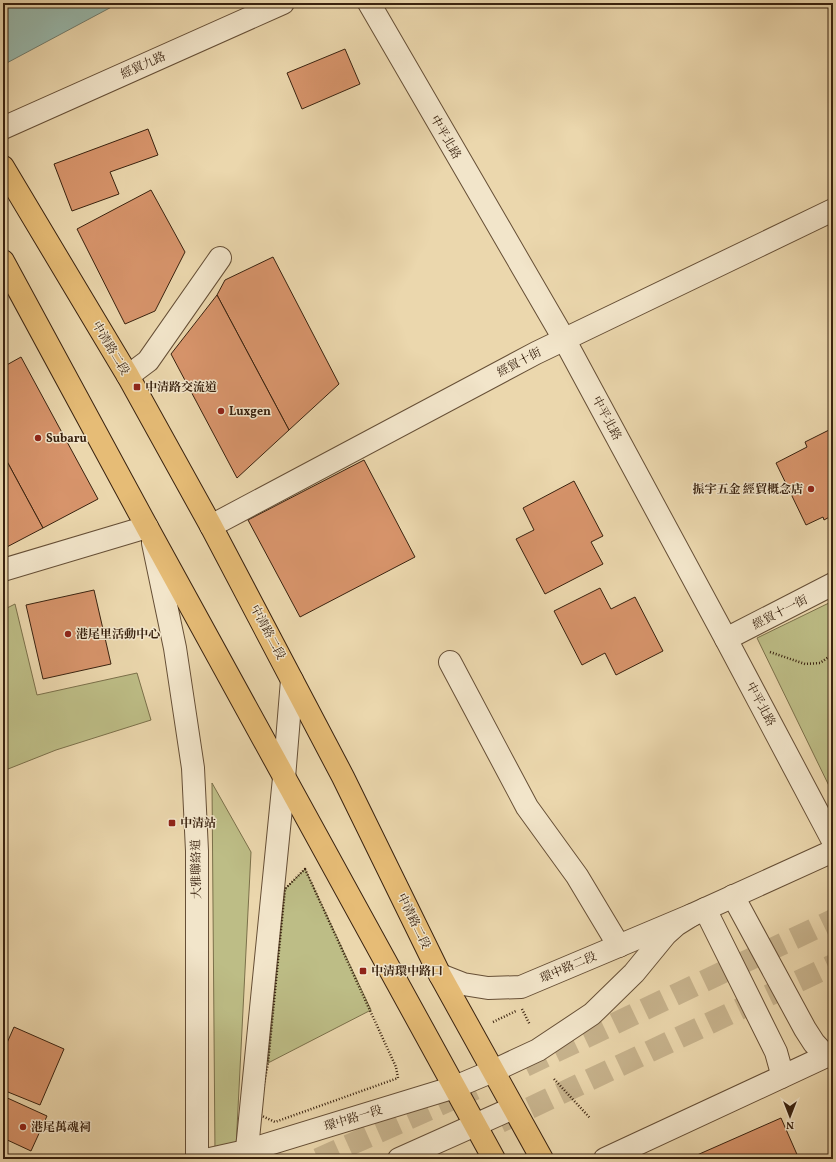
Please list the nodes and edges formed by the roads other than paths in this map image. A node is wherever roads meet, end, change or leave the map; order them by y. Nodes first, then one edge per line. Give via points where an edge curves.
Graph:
1 (283, 3) edge
2 (369, 3) edge
3 (3, 128) edge
4 (3, 167) edge
5 (833, 210) edge
6 (220, 258) dead end
7 (3, 261) edge
8 (564, 339) junction
9 (128, 376) junction
10 (211, 526) junction
11 (149, 531) junction
12 (3, 570) edge
13 (833, 584) edge
14 (726, 639) junction
15 (450, 662) dead end
16 (292, 680) junction
17 (284, 778) junction
18 (833, 841) edge
19 (833, 851) edge
20 (733, 896) junction
21 (698, 912) junction
22 (618, 946) junction
23 (440, 975) junction
24 (830, 1054) edge
25 (493, 1071) junction
26 (781, 1077) junction
27 (455, 1087) junction
28 (513, 1108) junction
29 (476, 1125) junction
30 (246, 1155) edge
31 (197, 1159) edge
32 (210, 1159) edge
33 (399, 1159) edge
34 (494, 1159) edge
35 (542, 1159) edge
36 (605, 1159) edge

1 - 3 street, 經貿九路
2 - 8 street, 中平北路
4 - 9 main road, 中清路二段
5 - 8 street, 經貿十街
6 - 9 street via 148,361
7 - 11 main road
8 - 10 street, 經貿十街
8 - 14 street, 中平北路
9 - 10 main road, 中清路二段
10 - 16 main road, 中清路二段
11 - 12 street
11 - 17 main road
11 - 31 street, 大雅聯絡道 via 175,648 193,768 197,851
13 - 14 street, 經貿十一街
14 - 18 street, 中平北路
15 - 22 street via 527,807 577,876
16 - 17 street
16 - 23 main road, 中清路二段 via 344,777
17 - 27 main road
17 - 30 street
19 - 20 street, 環中路二段
20 - 21 street, 環中路二段
20 - 24 street via 805,1030 814,1043
21 - 22 street, 環中路二段
21 - 25 street, 環中路二段 via 666,934 634,973 592,1014 538,1050
21 - 26 street via 776,1052
22 - 23 street, 環中路二段 via 521,986 488,988 463,984
23 - 25 main road, 中清路二段
24 - 26 street
25 - 27 street, 環中路一段
25 - 28 main road, 中清路二段
26 - 36 street
27 - 29 main road
27 - 30 street, 環中路一段
28 - 29 street
28 - 35 main road, 中清路二段
29 - 33 street
29 - 34 main road
30 - 32 street, 環中路一段

